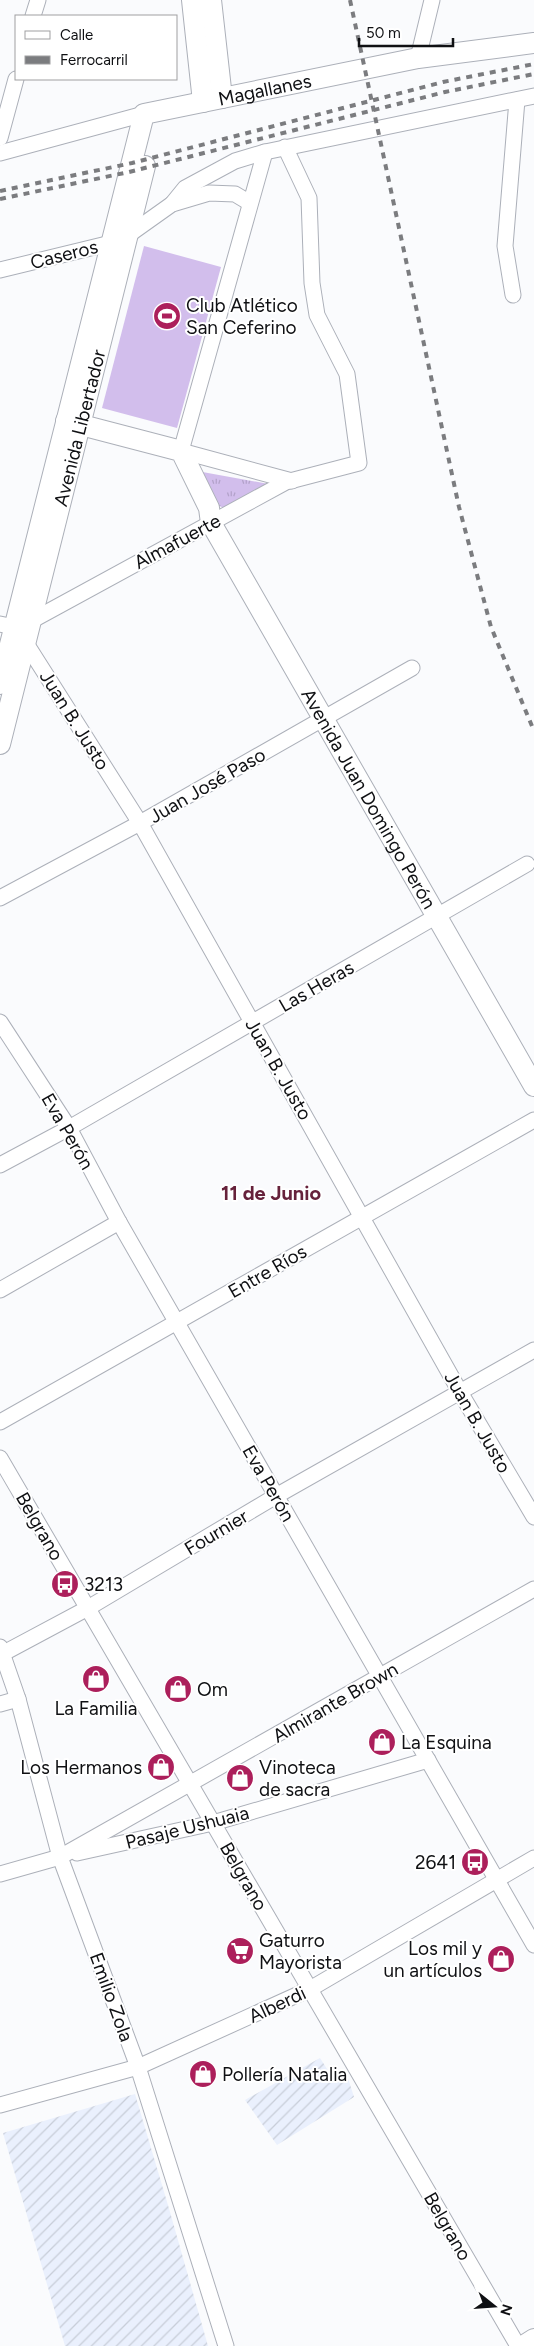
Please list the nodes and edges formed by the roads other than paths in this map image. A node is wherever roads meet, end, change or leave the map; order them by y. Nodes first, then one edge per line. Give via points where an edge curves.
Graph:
1 (38, 0) edge
2 (192, 0) edge
3 (211, 0) edge
4 (432, 0) edge
5 (33, 15) edge
6 (534, 42) edge
7 (418, 58) junction
8 (15, 80) edge
9 (534, 96) edge
10 (212, 100) junction
11 (517, 100) junction
12 (152, 112) junction
13 (0, 138) edge
14 (285, 147) junction
15 (265, 152) junction
16 (0, 153) edge
17 (250, 203) junction
18 (172, 204) junction
19 (119, 240) junction
20 (0, 270) edge
21 (513, 295) dead end
22 (73, 422) junction
23 (181, 451) junction
24 (292, 481) junction
25 (214, 516) junction
26 (18, 628) edge
27 (412, 668) dead end
28 (0, 684) edge
29 (328, 716) junction
30 (0, 744) edge
31 (140, 823) junction
32 (527, 864) dead end
33 (0, 898) edge
34 (442, 914) junction
35 (0, 1022) edge
36 (253, 1022) junction
37 (534, 1064) edge
38 (534, 1086) edge
39 (534, 1120) edge
40 (69, 1128) junction
41 (0, 1165) edge
42 (363, 1217) junction
43 (119, 1222) junction
44 (0, 1290) edge
45 (177, 1322) junction
46 (534, 1350) edge
47 (460, 1392) junction
48 (0, 1422) edge
49 (0, 1458) edge
50 (276, 1496) junction
51 (534, 1517) edge
52 (534, 1588) edge
53 (88, 1608) junction
54 (1, 1651) edge
55 (381, 1676) junction
56 (18, 1699) junction
57 (0, 1704) edge
58 (428, 1760) junction
59 (190, 1784) junction
60 (213, 1823) junction
61 (60, 1857) junction
62 (534, 1858) edge
63 (0, 1874) edge
64 (497, 1880) junction
65 (534, 1945) edge
66 (310, 1990) junction
67 (138, 2067) junction
68 (0, 2105) edge
69 (534, 2339) edge
70 (226, 2346) edge
71 (518, 2346) edge
72 (523, 2346) edge

1 - 5 street
2 - 10 main road
3 - 10 main road
4 - 7 street
6 - 7 main road, Magallanes
7 - 10 main road, Magallanes
8 - 13 street
9 - 11 street
10 - 12 main road, Magallanes
11 - 14 street
11 - 21 street via 505,246
12 - 16 street, Magallanes
12 - 19 main road, Avenida Libertador
14 - 15 street
14 - 24 street, Almafuerte via 309,198 312,284 318,315 347,374 359,463
15 - 17 street
15 - 18 street via 235,161 185,188
17 - 18 street via 235,194 209,193
17 - 23 street
18 - 19 street
19 - 20 street, Caseros
19 - 22 main road, Avenida Libertador
22 - 23 main road
22 - 26 main road, Avenida Libertador
23 - 24 street
23 - 25 main road, Avenida Juan Domingo Perón
24 - 25 street, Almafuerte
25 - 26 street, Almafuerte
25 - 29 main road, Avenida Juan Domingo Perón
26 - 28 main road, Avenida Libertador
26 - 30 main road, Avenida Libertador
26 - 31 street, Juan B. Justo
27 - 29 street, Juan José Paso
29 - 31 street, Juan José Paso
29 - 34 main road, Avenida Juan Domingo Perón
31 - 33 street, Juan José Paso
31 - 36 street, Juan B. Justo
32 - 34 street, Las Heras
34 - 36 street, Las Heras
34 - 37 main road, Avenida Juan Domingo Perón
34 - 38 main road, Avenida Juan Domingo Perón
35 - 40 street, Eva Perón
36 - 40 street, Las Heras
36 - 42 street, Juan B. Justo
39 - 42 street, Entre Ríos
40 - 41 street, Las Heras
40 - 43 street, Eva Perón
42 - 45 street, Entre Ríos
42 - 47 street, Juan B. Justo
43 - 44 street
43 - 45 street, Eva Perón
45 - 48 street, Entre Ríos
45 - 50 street, Eva Perón
46 - 47 street, Fournier
47 - 50 street, Fournier
47 - 51 street, Juan B. Justo
49 - 53 street, Belgrano
50 - 53 street, Fournier
50 - 55 street, Eva Perón
52 - 55 street, Almirante Brown
53 - 54 street, Fournier
53 - 59 street, Belgrano
54 - 56 street, Emilio Zola
55 - 58 street, Eva Perón
55 - 59 street, Almirante Brown
56 - 57 street
56 - 61 street, Emilio Zola
58 - 60 street, Pasaje Ushuaia
58 - 64 street, Eva Perón
59 - 60 street, Belgrano
59 - 61 street, Almirante Brown
60 - 61 street, Pasaje Ushuaia
60 - 66 street, Belgrano
61 - 63 street, Almirante Brown
61 - 67 street, Emilio Zola
62 - 64 street, Alberdi
64 - 65 street, Eva Perón
64 - 66 street, Alberdi
66 - 67 street, Alberdi
66 - 71 street, Belgrano
67 - 68 street, Alberdi
67 - 70 street, Emilio Zola
69 - 72 main road

